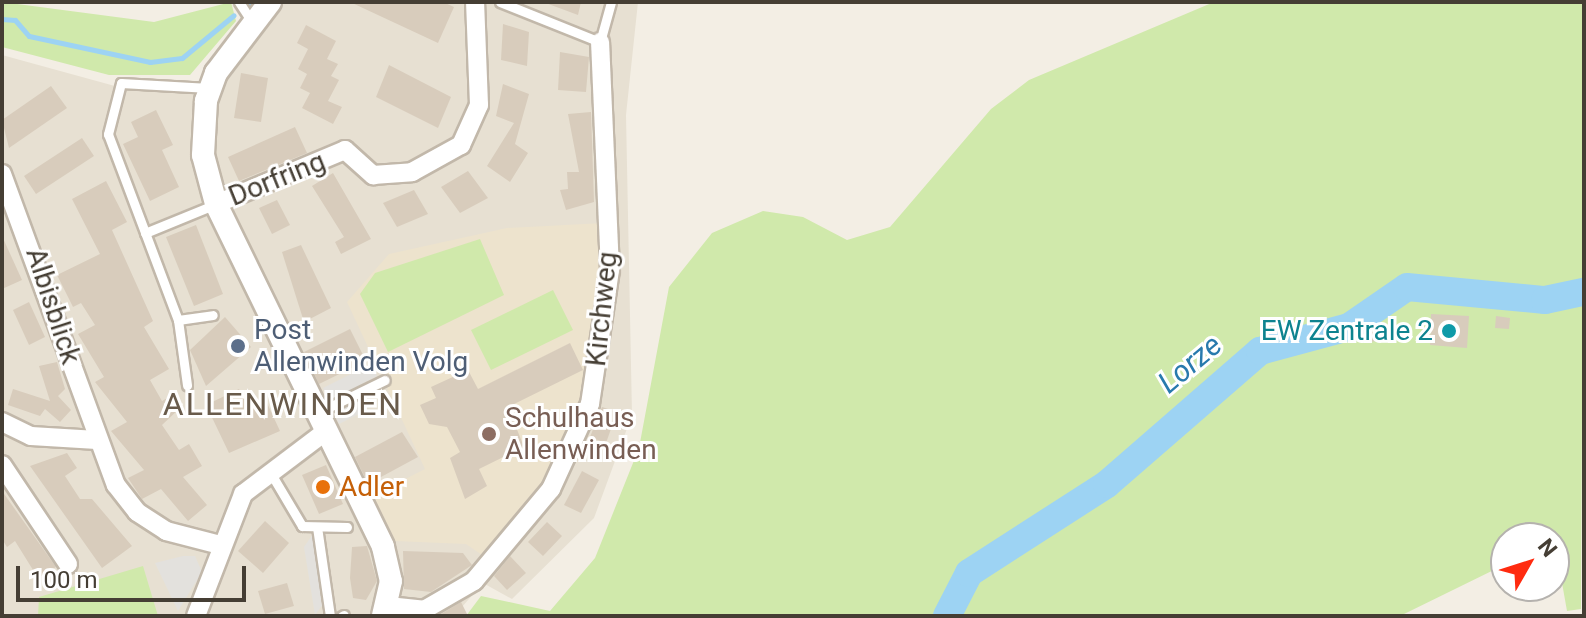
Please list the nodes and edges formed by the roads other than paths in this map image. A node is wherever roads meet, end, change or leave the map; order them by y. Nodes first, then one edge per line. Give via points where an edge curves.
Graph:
1 (239, 2) edge
2 (270, 2) edge
3 (475, 2) edge
4 (500, 2) edge
5 (611, 2) edge
6 (252, 22) junction
7 (600, 42) junction
8 (210, 89) junction
9 (2, 174) edge
10 (216, 204) junction
11 (145, 233) junction
12 (213, 315) dead end
13 (178, 320) junction
14 (385, 380) dead end
15 (187, 385) dead end
16 (321, 423) junction
17 (4, 428) edge
18 (97, 440) junction
19 (2, 465) edge
20 (270, 472) junction
21 (317, 527) junction
22 (347, 527) dead end
23 (220, 545) junction
24 (68, 564) dead end
25 (385, 611) edge
26 (196, 616) edge
27 (330, 616) edge

1 - 6 lane
2 - 6 street
3 - 10 street, Dorfring via 479,105 461,145 412,172 373,175 345,150 263,190
4 - 7 lane
5 - 7 lane, Kirchweg
6 - 8 street
7 - 25 street, Kirchweg via 610,270 590,404 551,489 474,581 424,610
8 - 10 street via 203,155
8 - 11 lane via 128,82 112,98 108,134
9 - 18 street, Albisblick via 19,205
10 - 11 lane
10 - 16 street
11 - 13 lane
12 - 13 lane
13 - 15 lane
14 - 16 lane
16 - 20 street
16 - 25 street via 383,547
17 - 18 street via 31,436
18 - 23 street, Albisblick via 137,512 166,531
19 - 24 street
20 - 21 lane via 302,526
20 - 23 street via 243,494
21 - 22 lane
21 - 27 lane
23 - 26 street via 216,579

